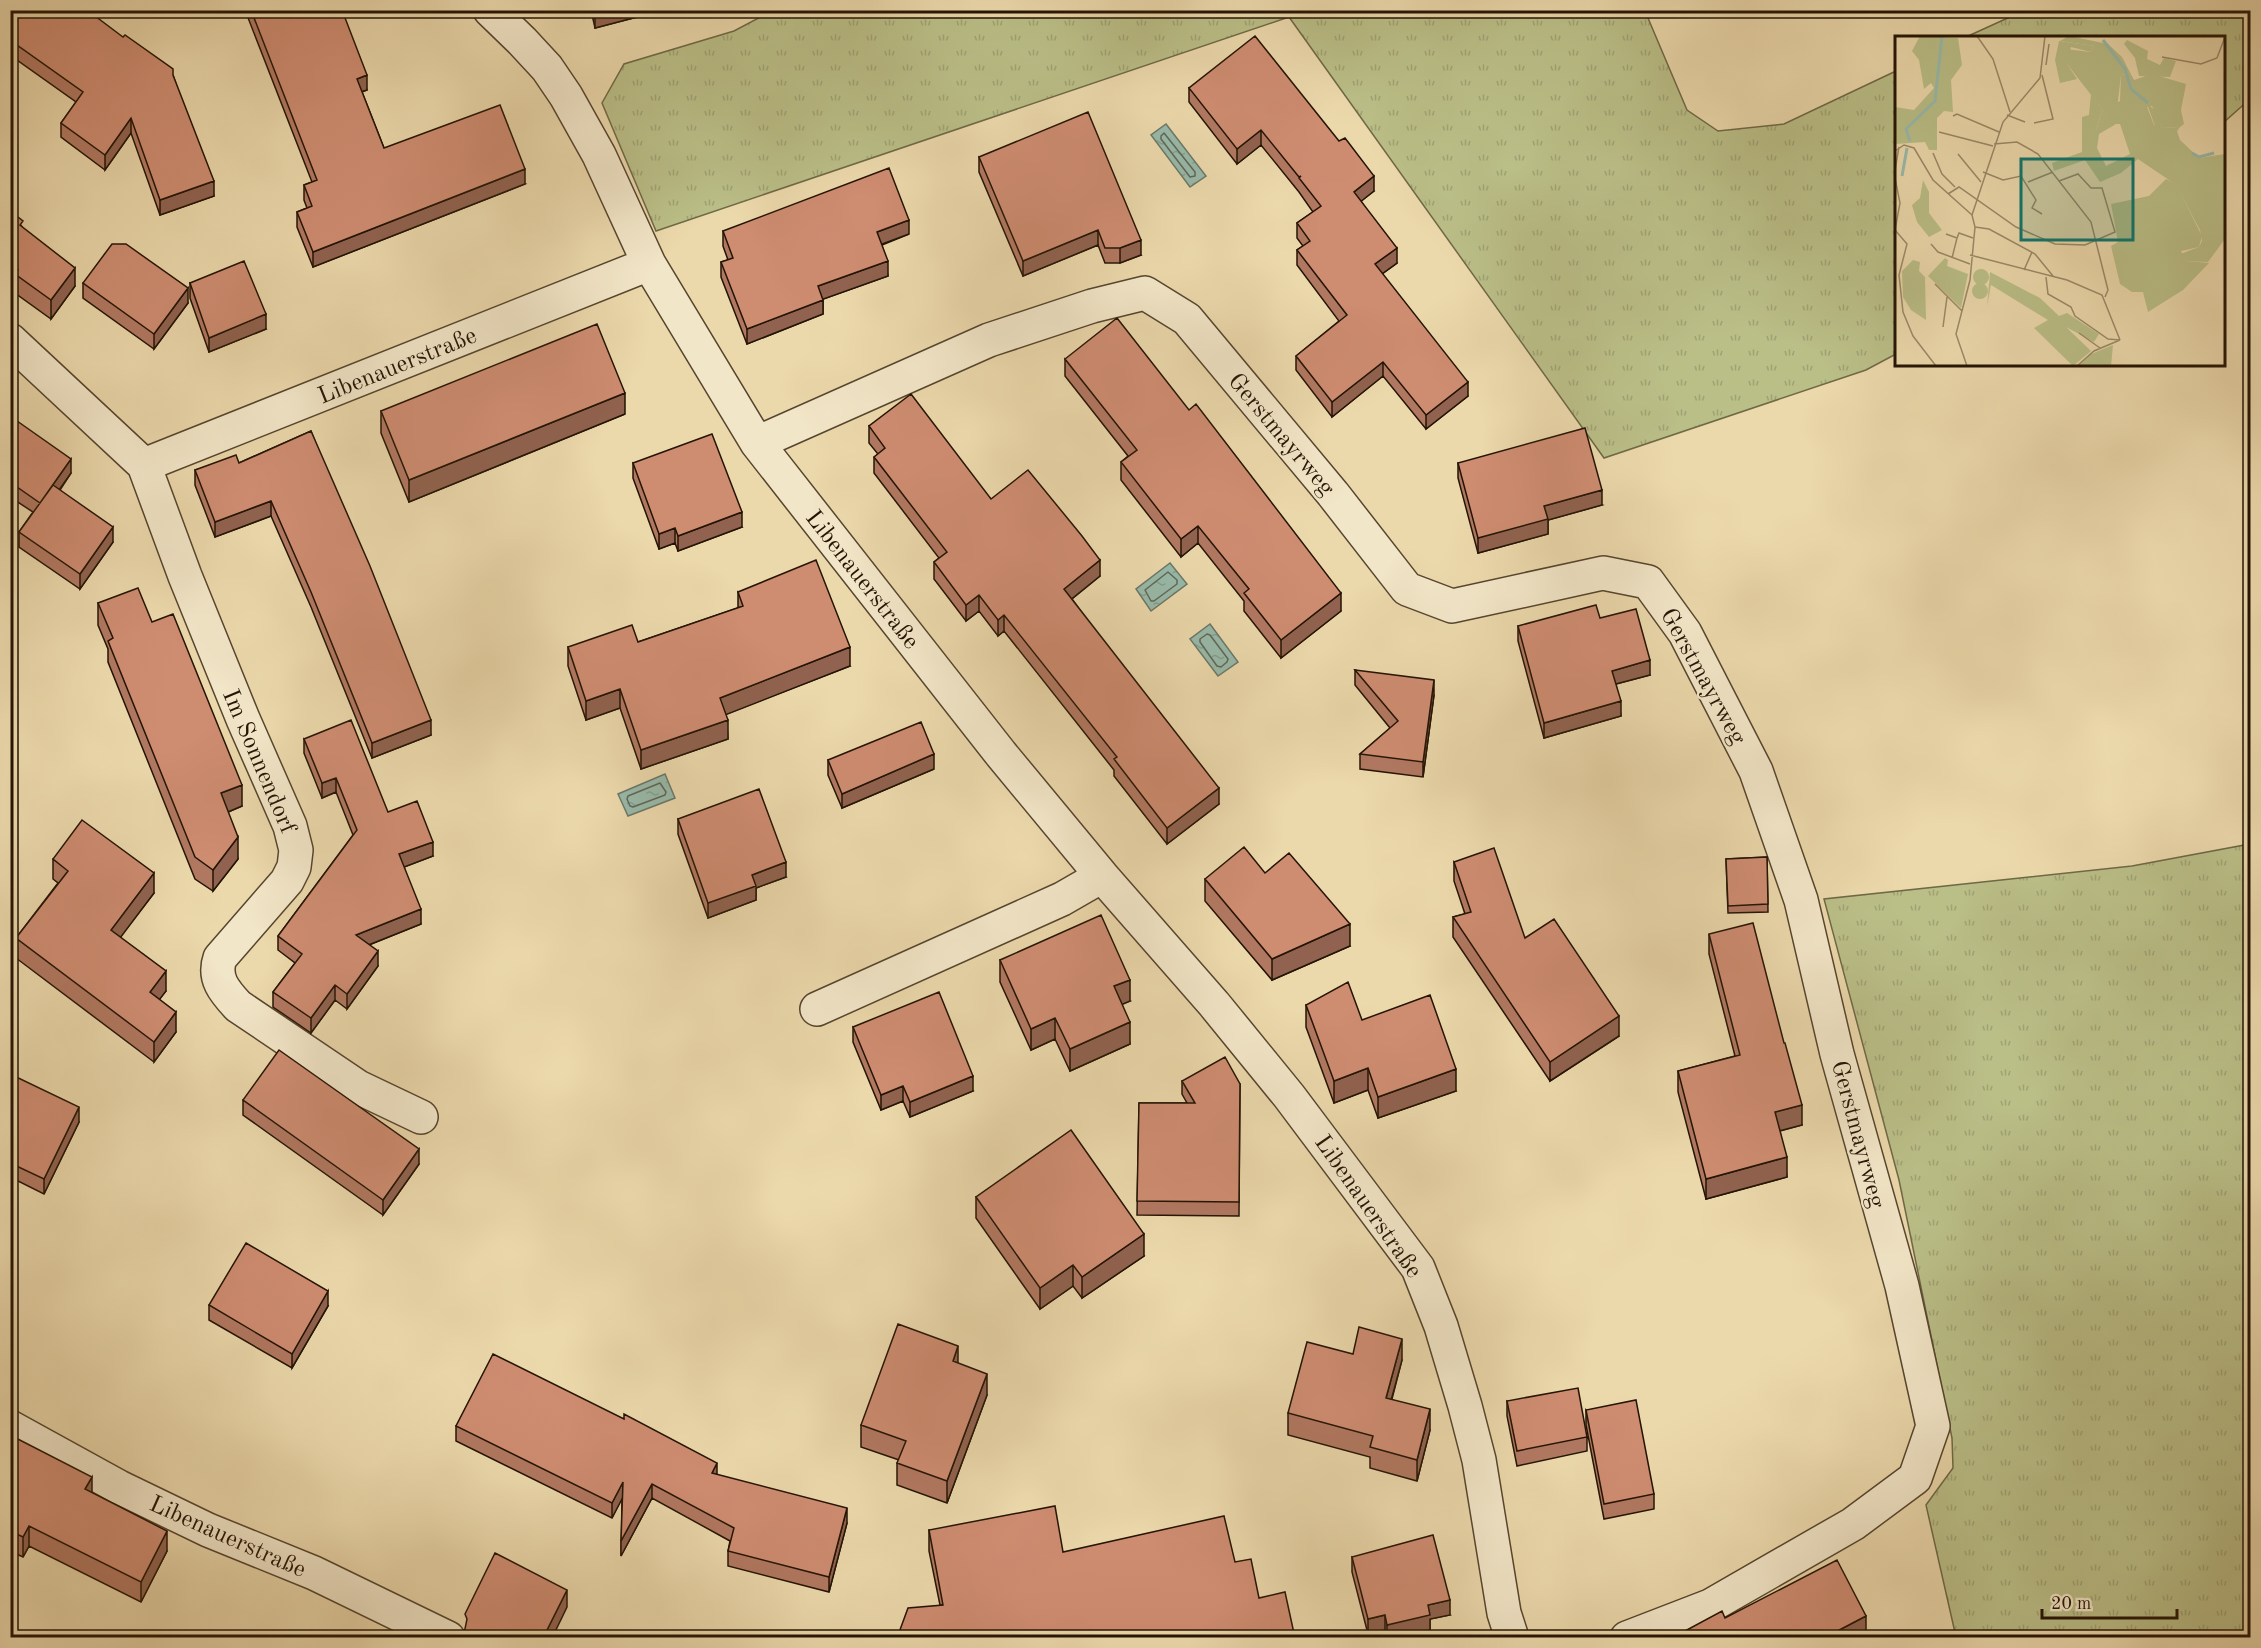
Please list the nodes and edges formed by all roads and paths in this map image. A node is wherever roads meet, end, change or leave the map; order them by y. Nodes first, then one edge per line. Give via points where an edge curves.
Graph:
1 (489, 10) edge
2 (649, 264) junction
3 (10, 340) edge
4 (758, 443) junction
5 (144, 465) junction
6 (1102, 876) junction
7 (817, 1009) dead end
8 (421, 1117) dead end
9 (10, 1428) edge
10 (448, 1638) edge
11 (1512, 1638) edge
12 (1627, 1638) edge

1 - 2 street, Libenauerstraße via 547,68 566,96 599,155
2 - 4 street, Libenauerstraße
2 - 5 street, Libenauerstraße
3 - 5 street, Im Sonnendorf
4 - 6 street, Libenauerstraße via 993,745
4 - 12 street, Gerstmayrweg via 989,340 1145,293 1187,319 1407,589 1452,606 1603,573 1647,582 1679,625 1756,771 1801,900 1837,1054 1902,1286 1933,1426 1915,1478 1853,1524 1710,1606
5 - 8 street, Im Sonnendorf via 229,686 290,826 296,850 287,881 220,958 218,977 225,993 238,1006 295,1046 358,1087
6 - 7 street via 1062,899
6 - 11 street, Libenauerstraße via 1282,1087 1418,1268 1466,1406
9 - 10 street, Libenauerstraße via 208,1530 314,1573

